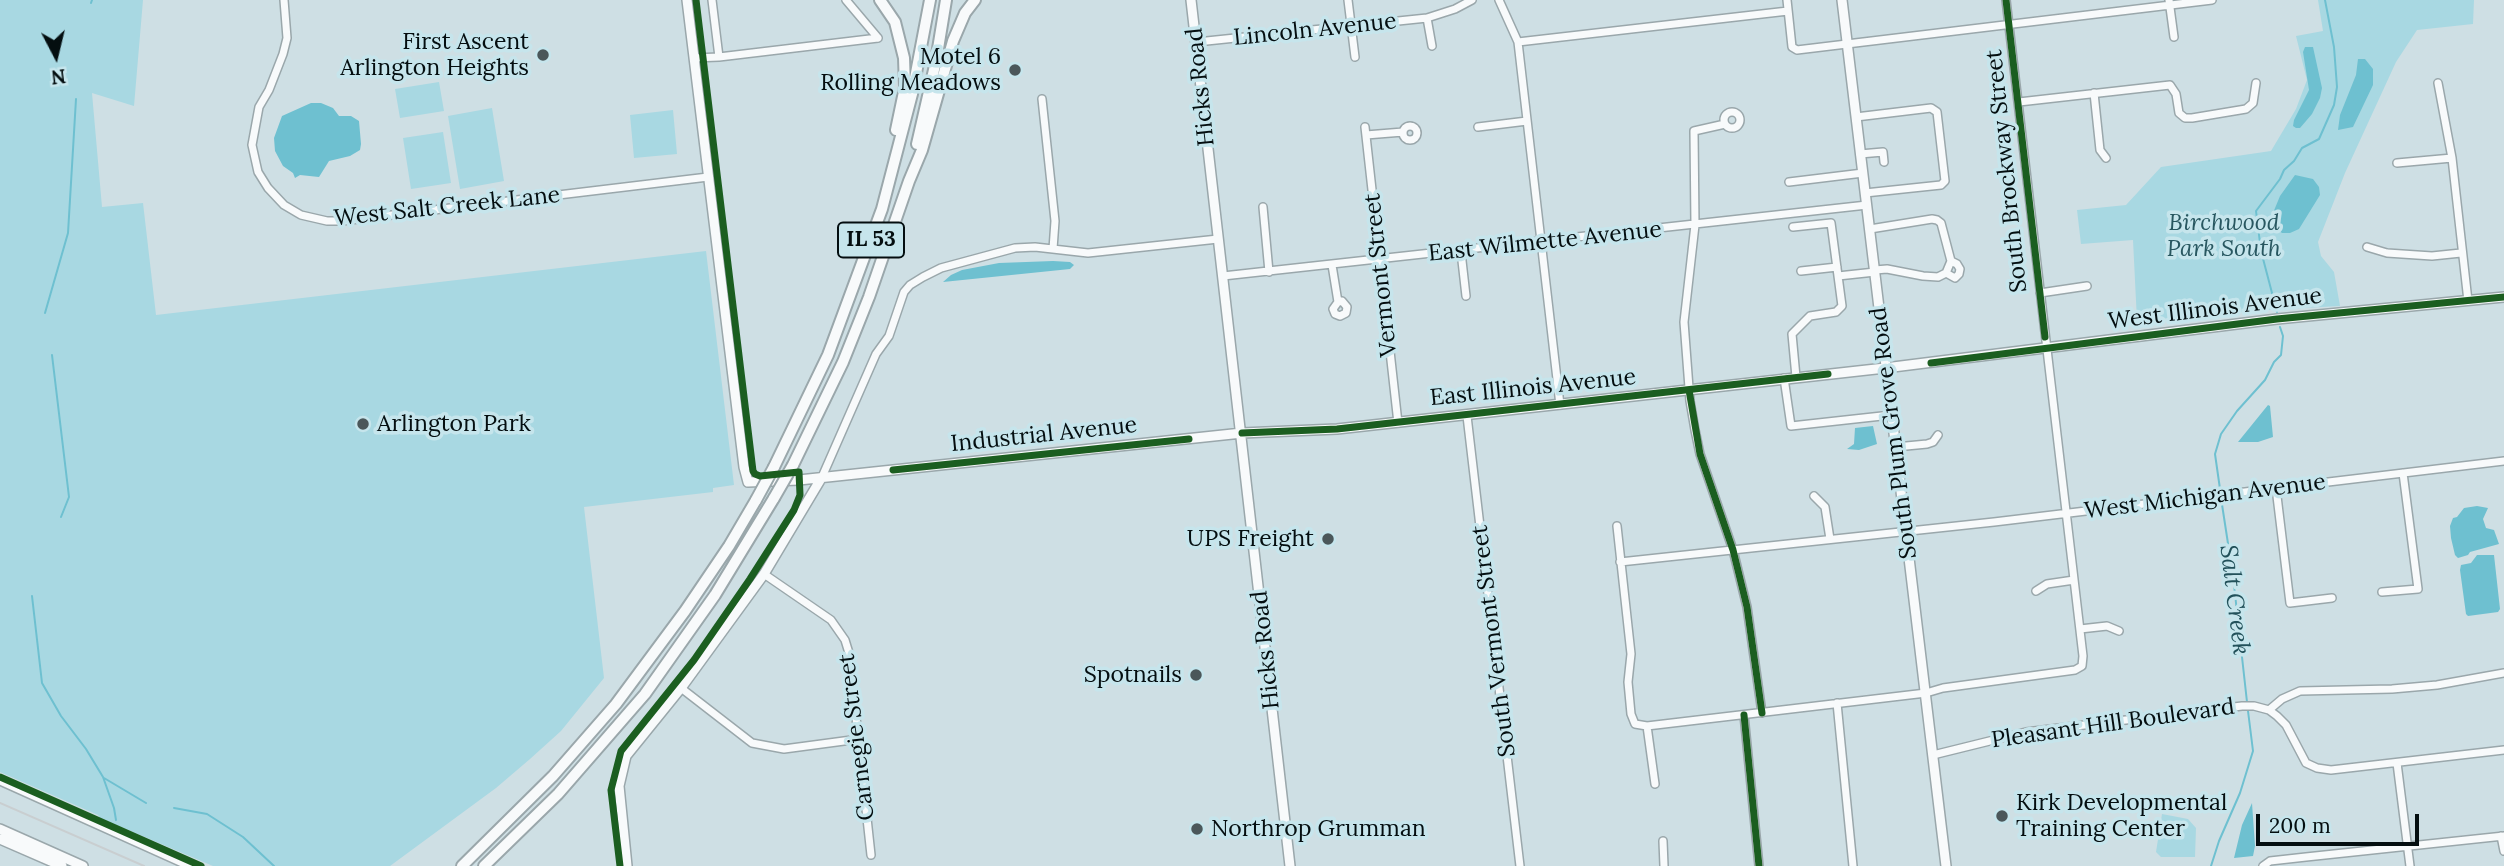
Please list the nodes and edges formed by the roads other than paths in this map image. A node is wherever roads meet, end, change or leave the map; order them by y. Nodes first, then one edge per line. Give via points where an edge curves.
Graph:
1 (284, 0) edge
2 (687, 0) edge
3 (712, 0) edge
4 (846, 0) edge
5 (880, 0) edge
6 (930, 0) edge
7 (946, 0) edge
8 (975, 0) edge
9 (1191, 0) edge
10 (1348, 0) edge
11 (1472, 0) edge
12 (1499, 0) edge
13 (1787, 0) edge
14 (1842, 0) edge
15 (2006, 0) edge
16 (2212, 0) edge
17 (2170, 3) edge
18 (1788, 11) junction
19 (1427, 18) junction
20 (2009, 24) junction
21 (1351, 26) junction
22 (2174, 37) dead end
23 (1196, 42) junction
24 (1518, 42) junction
25 (1847, 44) junction
26 (1432, 46) dead end
27 (719, 57) junction
28 (1355, 57) dead end
29 (694, 58) junction
30 (2256, 83) dead end
31 (2438, 83) dead end
32 (2094, 93) junction
33 (1042, 99) dead end
34 (2019, 102) junction
35 (1856, 117) junction
36 (1527, 121) junction
37 (1725, 124) dead end
38 (1478, 127) dead end
39 (1403, 132) dead end
40 (1882, 142) dead end
41 (1883, 152) junction
42 (1860, 154) junction
43 (2106, 158) dead end
44 (2452, 158) junction
45 (1884, 162) dead end
46 (2397, 163) dead end
47 (1863, 173) junction
48 (708, 177) junction
49 (909, 181) junction
50 (1789, 182) dead end
51 (1865, 193) junction
52 (1867, 205) junction
53 (1263, 207) dead end
54 (882, 209) junction
55 (1695, 225) junction
56 (1793, 227) dead end
57 (1870, 229) junction
58 (1219, 239) junction
59 (1541, 242) junction
60 (2367, 247) dead end
61 (1053, 249) junction
62 (1461, 252) junction
63 (2461, 253) junction
64 (1380, 260) junction
65 (1951, 261) junction
66 (1332, 265) junction
67 (1837, 267) junction
68 (1801, 271) dead end
69 (1875, 271) junction
70 (1269, 272) junction
71 (1946, 272) junction
72 (1223, 276) junction
73 (1838, 276) junction
74 (2087, 286) dead end
75 (2040, 293) junction
76 (1466, 296) dead end
77 (2504, 297) edge
78 (2468, 301) junction
79 (1338, 302) dead end
80 (2046, 349) junction
81 (1885, 368) junction
82 (1796, 377) junction
83 (1784, 378) junction
84 (1689, 390) junction
85 (1560, 405) junction
86 (1891, 415) junction
87 (1467, 416) junction
88 (1398, 423) junction
89 (1242, 433) junction
90 (1938, 435) dead end
91 (1896, 447) junction
92 (2504, 461) edge
93 (2403, 473) junction
94 (822, 477) junction
95 (2276, 488) junction
96 (1814, 496) dead end
97 (2066, 514) junction
98 (1617, 526) dead end
99 (1906, 530) junction
100 (1829, 539) junction
101 (1734, 550) junction
102 (1620, 562) junction
103 (764, 574) junction
104 (2074, 580) junction
105 (2036, 591) dead end
106 (2382, 592) dead end
107 (2332, 598) dead end
108 (2080, 629) junction
109 (2119, 631) dead end
110 (2504, 673) edge
111 (681, 688) junction
112 (1926, 693) junction
113 (1837, 704) junction
114 (2269, 710) junction
115 (1762, 713) junction
116 (1744, 715) junction
117 (1647, 726) junction
118 (859, 738) junction
119 (2504, 750) edge
120 (1933, 755) junction
121 (2397, 764) junction
122 (0, 781) edge
123 (1655, 784) dead end
124 (0, 829) edge
125 (2503, 836) edge
126 (0, 839) edge
127 (1663, 841) dead end
128 (2406, 847) junction
129 (31, 848) junction
130 (2504, 851) edge
131 (871, 855) dead end
132 (2316, 855) junction
133 (2263, 865) edge
134 (62, 866) edge
135 (83, 866) edge
136 (189, 866) edge
137 (462, 866) edge
138 (484, 866) edge
139 (627, 866) edge
140 (1290, 866) edge
141 (1520, 866) edge
142 (1664, 866) edge
143 (1759, 866) edge
144 (1853, 866) edge
145 (1946, 866) edge
146 (2318, 866) edge
147 (2410, 866) edge

1 - 48 street, West Salt Creek Lane via 287,38 259,107 252,145 258,172 268,188 301,215 342,221
2 - 29 main road
3 - 27 street
4 - 27 street via 878,38
5 - 54 highway via 898,30 905,72
6 - 54 highway, IL 53
7 - 49 highway, IL 53
8 - 49 highway via 953,41
9 - 23 main road, Hicks Road
10 - 21 street
11 - 19 street, Lincoln Avenue
12 - 24 street
13 - 18 street
14 - 25 main road, South Plum Grove Road
15 - 20 street, South Brockway Street
16 - 17 street
17 - 20 street
17 - 22 street
18 - 24 street
18 - 25 street via 1792,47 1797,50
19 - 21 street, Lincoln Avenue
19 - 26 street
20 - 25 street
20 - 34 street, South Brockway Street
21 - 23 street, Lincoln Avenue
21 - 28 street
23 - 58 main road, Hicks Road
24 - 36 street
25 - 35 main road, South Plum Grove Road
27 - 29 street
29 - 48 main road
30 - 32 street via 2253,103 2246,109 2192,118 2179,113 2170,85
31 - 44 street
32 - 34 street
32 - 43 street via 2100,150
33 - 61 street via 1055,221
34 - 75 street, South Brockway Street
35 - 42 main road, South Plum Grove Road
35 - 51 street via 1931,108 1937,112 1943,184
36 - 38 street
36 - 59 street
37 - 55 street via 1694,131
39 - 64 street, Vermont Street via 1366,131
40 - 41 street
41 - 42 street
41 - 45 street
42 - 47 main road, South Plum Grove Road
44 - 46 street
44 - 63 street
47 - 50 street
47 - 51 main road, South Plum Grove Road
48 - 94 main road, Industrial Avenue via 748,482
49 - 138 highway, IL 53, bridge via 848,349 793,465 715,595 645,694 558,794
51 - 52 main road, South Plum Grove Road
52 - 55 street, East Wilmette Avenue
52 - 57 main road, South Plum Grove Road
53 - 70 street
54 - 137 highway, IL 53, bridge via 828,355 774,467 729,546 616,704 553,776
55 - 59 street, East Wilmette Avenue
55 - 84 street via 1684,322
56 - 67 street via 1831,223
57 - 65 street via 1937,220
57 - 69 main road, South Plum Grove Road
58 - 61 street via 1088,253
58 - 72 main road, Hicks Road
59 - 62 street, East Wilmette Avenue
59 - 85 street
60 - 63 street via 2432,256
61 - 94 street via 994,252 941,268 911,285
62 - 64 street, East Wilmette Avenue
62 - 76 street
63 - 78 street
64 - 66 street, East Wilmette Avenue
64 - 88 street, Vermont Street
65 - 71 street
65 - 71 street via 1961,268 1959,274 1955,278
66 - 70 street, East Wilmette Avenue
66 - 79 street
67 - 68 street
67 - 73 street
69 - 71 street via 1938,277
69 - 73 street
69 - 81 main road, South Plum Grove Road
70 - 72 street, East Wilmette Avenue
72 - 89 main road, Hicks Road
73 - 82 street via 1841,309 1812,315 1792,334
74 - 75 street
75 - 80 street, South Brockway Street
77 - 78 main road, West Illinois Avenue
78 - 80 main road, West Illinois Avenue
80 - 81 main road, West Illinois Avenue
80 - 97 street, South Brockway Street
81 - 82 main road, East Illinois Avenue
81 - 86 main road, South Plum Grove Road
82 - 83 main road, East Illinois Avenue
83 - 84 main road, East Illinois Avenue
83 - 86 street via 1791,426
84 - 85 main road, East Illinois Avenue
84 - 101 street via 1700,454
85 - 87 main road, East Illinois Avenue
86 - 91 main road, South Plum Grove Road
87 - 88 main road, East Illinois Avenue
87 - 141 street, South Vermont Street
88 - 89 main road, East Illinois Avenue
89 - 94 main road, Industrial Avenue
89 - 140 main road, Hicks Road
90 - 91 street via 1927,444
91 - 99 main road, South Plum Grove Road
92 - 93 street, West Michigan Avenue
93 - 95 street, West Michigan Avenue
93 - 106 street via 2418,589
94 - 103 main road
95 - 97 street, West Michigan Avenue
95 - 107 street via 2290,603
96 - 100 street via 1825,507
97 - 99 street, West Michigan Avenue
97 - 104 street, South Brockway Street
98 - 102 street
99 - 100 street, West Michigan Avenue
99 - 112 main road, South Plum Grove Road
100 - 101 street, West Michigan Avenue
101 - 102 street, West Michigan Avenue
101 - 115 street
102 - 117 street via 1631,654 1631,714 1635,724
103 - 111 main road
103 - 118 street, Carnegie Street via 839,629 849,653
104 - 105 street via 2047,584
104 - 108 street, South Brockway Street
108 - 109 street via 2107,626
108 - 112 street, South Brockway Street via 2082,666 2075,670
110 - 114 street via 2437,685 2300,691
111 - 118 street via 752,743 784,749
111 - 139 main road via 633,746 622,767 620,798
112 - 113 street
112 - 120 main road, South Plum Grove Road
113 - 115 street
113 - 144 street
114 - 120 street, Pleasant Hill Boulevard via 2242,706 2057,727
114 - 121 street, Pleasant Hill Boulevard via 2286,725 2304,766 2331,770
115 - 116 street
116 - 117 street
116 - 143 street
117 - 123 street
118 - 131 street, Carnegie Street
119 - 121 street, Pleasant Hill Boulevard
120 - 145 main road, South Plum Grove Road
121 - 128 street
122 - 136 street
124 - 129 main road
125 - 128 street
125 - 130 street
126 - 129 main road
127 - 142 street
128 - 132 street
128 - 147 street
129 - 134 main road
129 - 135 main road
132 - 133 street
132 - 146 street

